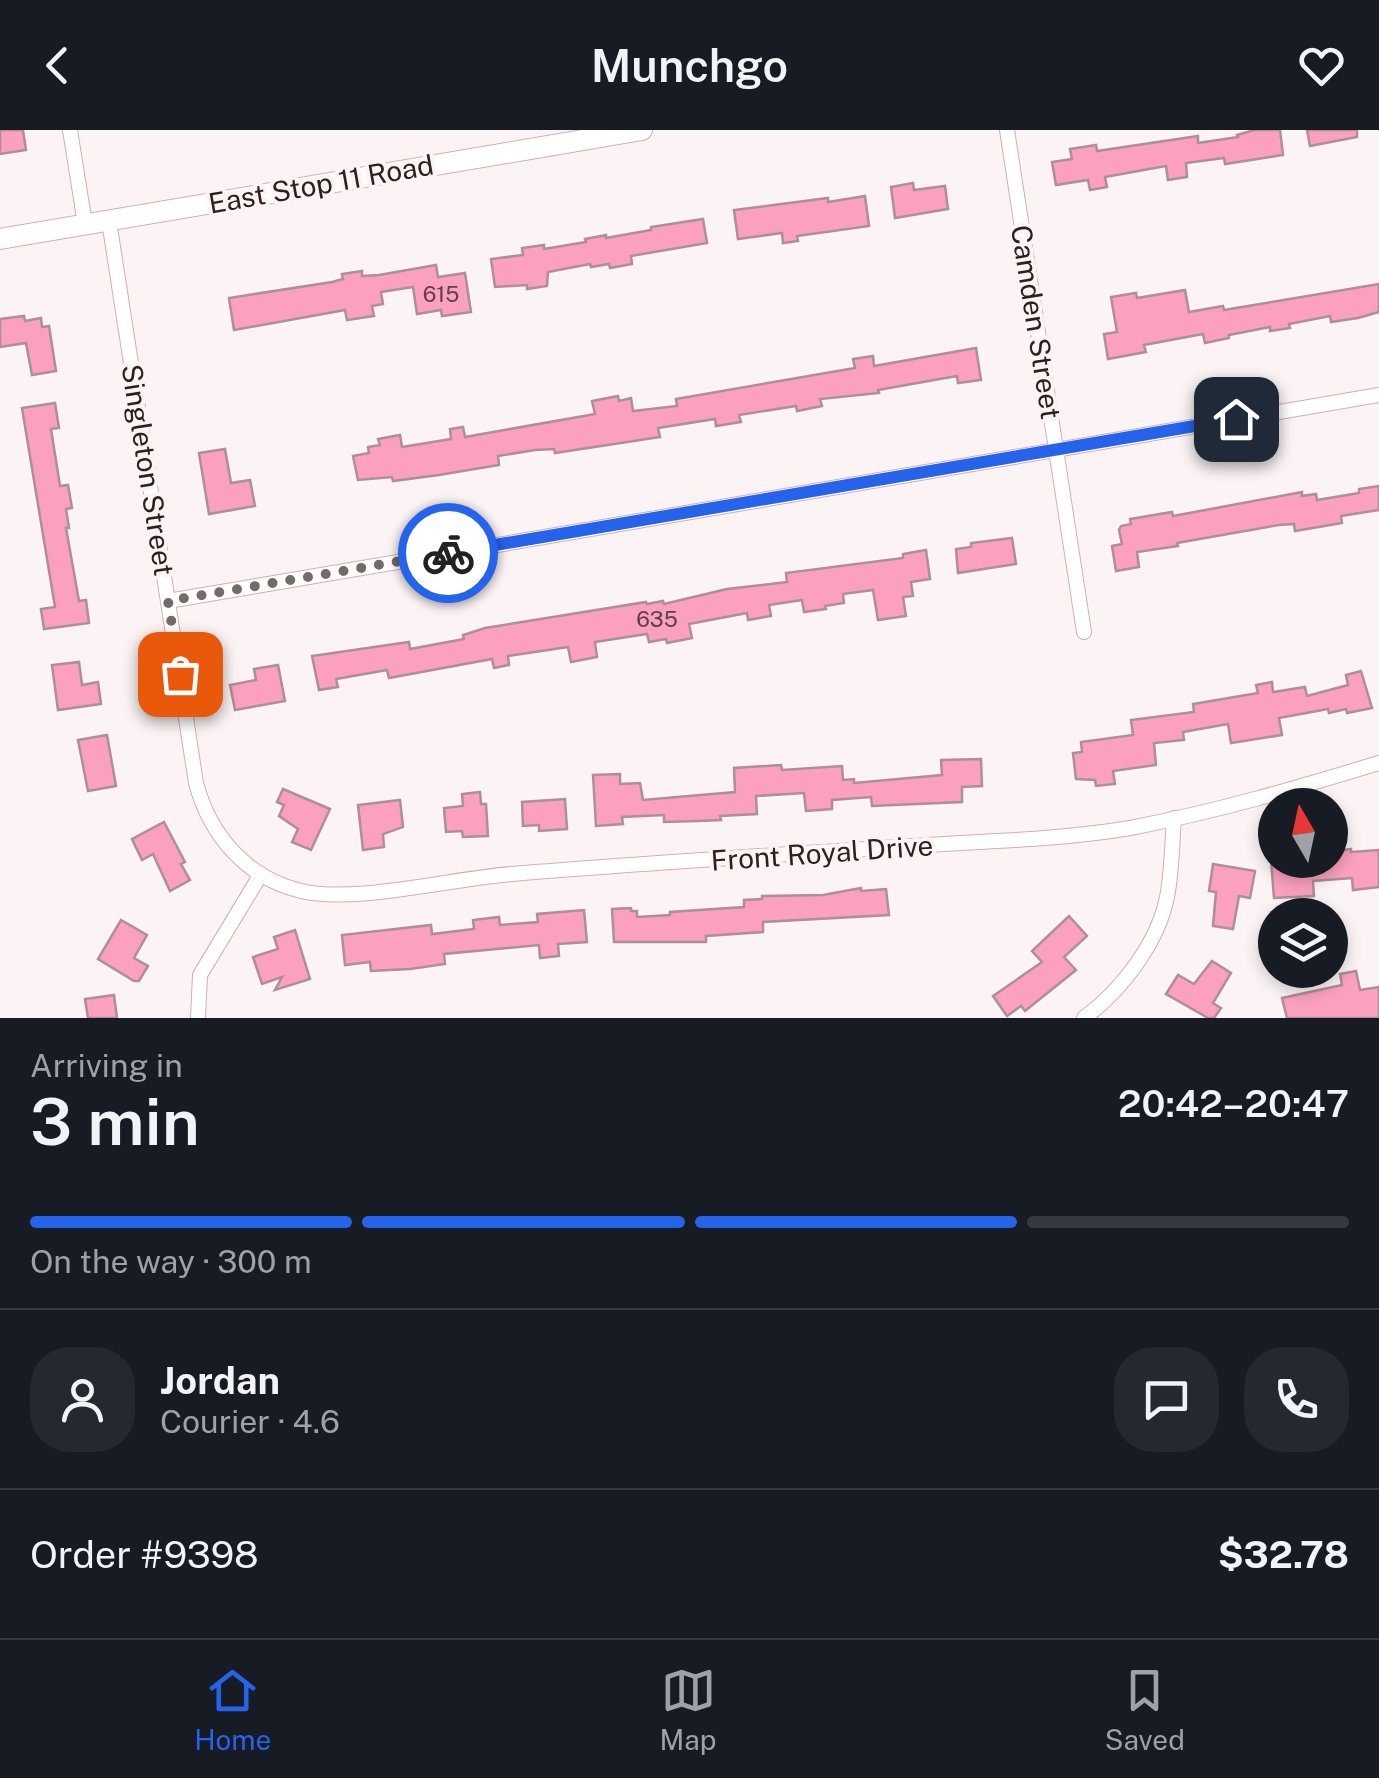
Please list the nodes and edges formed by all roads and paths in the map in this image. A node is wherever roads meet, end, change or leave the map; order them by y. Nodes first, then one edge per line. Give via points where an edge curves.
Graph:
1 (70, 130) edge
2 (642, 130) edge
3 (1007, 130) edge
4 (109, 221) junction
5 (85, 224) junction
6 (0, 239) edge
7 (1379, 394) edge
8 (1056, 450) junction
9 (168, 601) junction
10 (1084, 632) dead end
11 (1379, 763) edge
12 (1174, 818) junction
13 (260, 874) junction
14 (198, 1018) edge
15 (1084, 1018) edge

1 - 5 street
2 - 4 main road, East Stop 11 Road
3 - 8 street, Camden Street
4 - 5 main road, East Stop 11 Road
4 - 9 street, Singleton Street
5 - 6 main road, East Stop 11 Road
7 - 8 street
8 - 9 street
8 - 10 street, Camden Street
9 - 13 street, Singleton Street via 201,800 222,839
11 - 12 street, Front Royal Drive
12 - 13 street, Front Royal Drive via 1072,835 507,874 345,894 301,891
12 - 15 street via 1167,900 1140,961
13 - 14 street via 200,976

